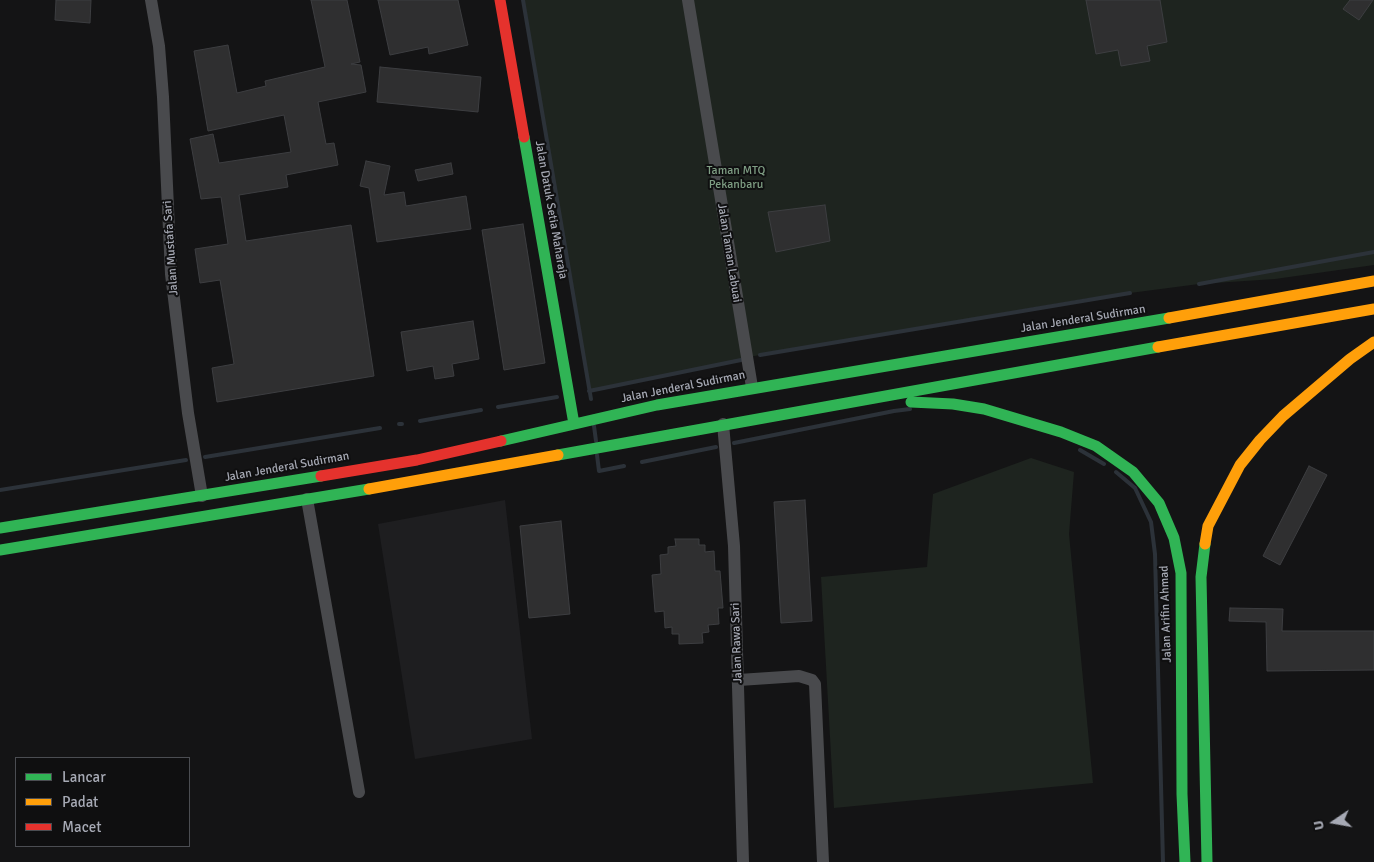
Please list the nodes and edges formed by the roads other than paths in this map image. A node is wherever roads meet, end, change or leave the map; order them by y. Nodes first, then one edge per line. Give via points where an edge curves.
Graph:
1 (151, 0) edge
2 (500, 0) edge
3 (688, 0) edge
4 (1374, 281) edge
5 (1374, 309) edge
6 (1194, 327) junction
7 (1155, 334) junction
8 (1374, 342) edge
9 (752, 387) junction
10 (845, 403) junction
11 (574, 424) junction
12 (723, 424) junction
13 (202, 496) junction
14 (307, 499) junction
15 (0, 528) edge
16 (0, 550) edge
17 (739, 680) junction
18 (359, 792) dead end
19 (743, 862) edge
20 (823, 862) edge
21 (1185, 862) edge
22 (1207, 862) edge

1 - 13 street, Jalan Mustafa Sari via 163,97 172,274 188,413
2 - 11 main road, Jalan Datuk Setia Maharaja
3 - 9 street, Jalan Taman Labuai
4 - 6 main road, Jalan Jenderal Sudirman
5 - 6 main road, Jalan Jenderal Sudirman
6 - 7 main road, Jalan Jenderal Sudirman
6 - 7 main road, Jalan Jenderal Sudirman
7 - 9 main road, Jalan Jenderal Sudirman
7 - 10 main road, Jalan Jenderal Sudirman
8 - 22 main road via 1283,416 1260,440 1240,464 1208,526 1201,577
9 - 11 main road, Jalan Jenderal Sudirman
10 - 12 main road, Jalan Jenderal Sudirman
10 - 21 main road, Jalan Arifin Ahmad via 928,401 984,409 1031,422 1096,446 1133,472 1154,495 1174,538 1181,574
11 - 13 main road, Jalan Jenderal Sudirman via 417,460
12 - 14 main road, Jalan Jenderal Sudirman via 427,480
12 - 17 street, Jalan Rawa Sari via 734,546
13 - 15 main road, Jalan Jenderal Sudirman
14 - 16 main road, Jalan Jenderal Sudirman
14 - 18 street
17 - 19 street, Jalan Rawa Sari
17 - 20 street via 799,676 812,680 814,684

